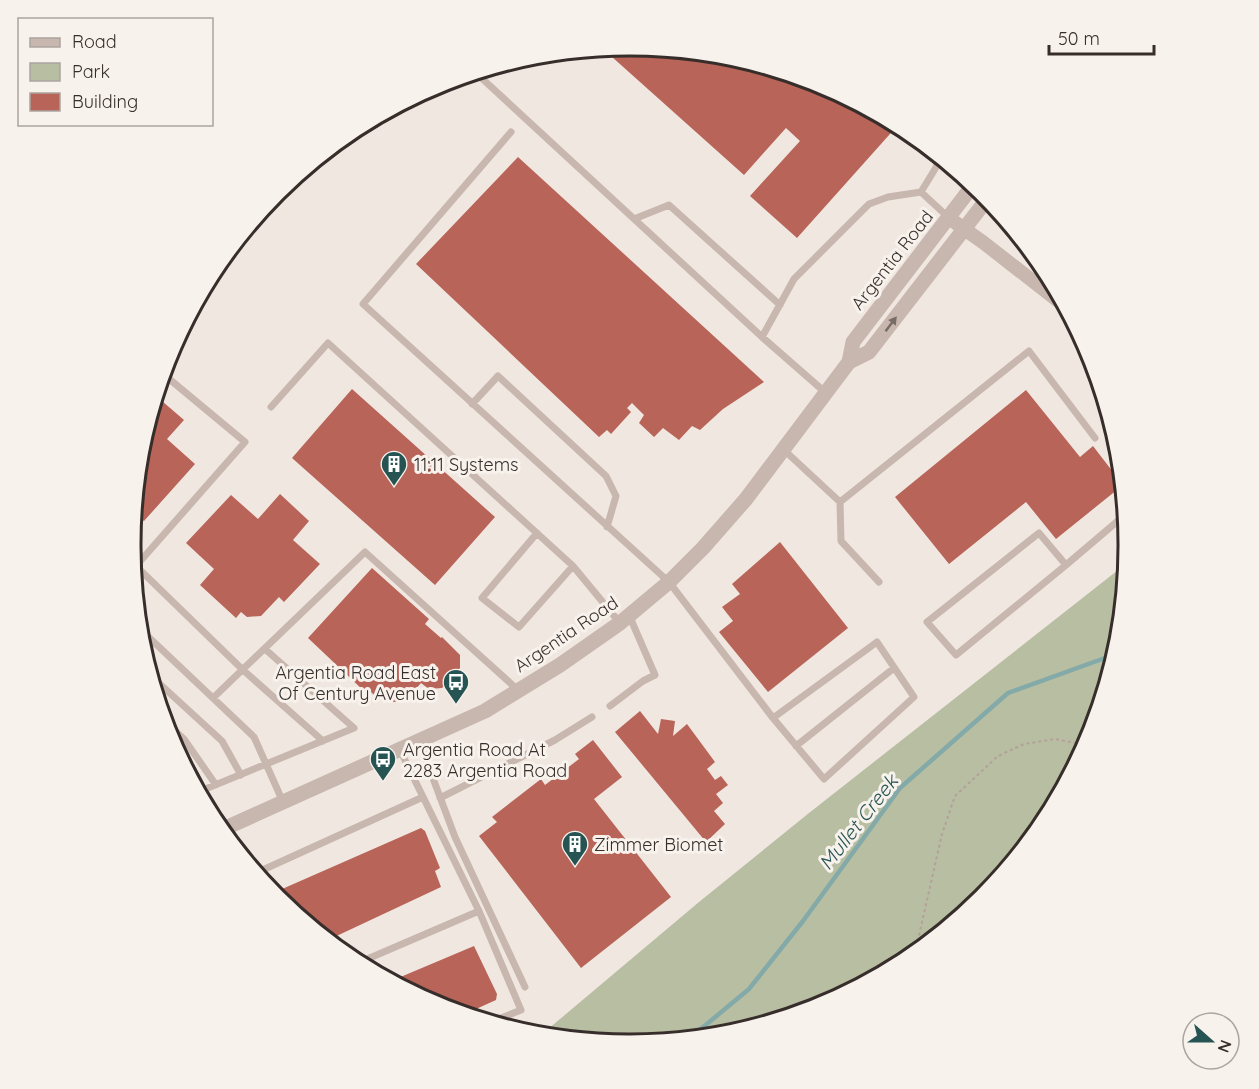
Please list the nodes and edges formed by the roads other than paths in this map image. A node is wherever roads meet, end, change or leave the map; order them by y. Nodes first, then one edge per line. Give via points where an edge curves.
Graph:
1 (482, 78) edge
2 (511, 132) dead end
3 (937, 165) edge
4 (921, 192) junction
5 (968, 192) edge
6 (982, 206) edge
7 (949, 218) junction
8 (634, 219) junction
9 (964, 228) junction
10 (1049, 294) edge
11 (780, 304) junction
12 (762, 337) junction
13 (849, 362) junction
14 (169, 379) edge
15 (826, 393) junction
16 (472, 404) junction
17 (271, 407) dead end
18 (1095, 438) dead end
19 (784, 450) junction
20 (840, 502) junction
21 (1117, 521) edge
22 (608, 527) junction
23 (537, 533) junction
24 (141, 560) edge
25 (1066, 565) junction
26 (573, 566) junction
27 (142, 575) edge
28 (669, 582) junction
29 (879, 582) dead end
30 (625, 619) junction
31 (150, 638) edge
32 (265, 649) junction
33 (894, 668) junction
34 (243, 670) junction
35 (161, 685) edge
36 (518, 690) junction
37 (213, 698) junction
38 (610, 706) dead end
39 (592, 717) dead end
40 (773, 718) junction
41 (179, 735) edge
42 (323, 741) junction
43 (419, 741) junction
44 (796, 746) junction
45 (400, 750) junction
46 (266, 764) junction
47 (241, 775) junction
48 (216, 785) junction
49 (206, 789) edge
50 (423, 797) junction
51 (440, 798) junction
52 (283, 802) junction
53 (230, 826) edge
54 (264, 869) edge
55 (479, 910) junction
56 (369, 958) edge
57 (525, 987) dead end
58 (503, 1017) edge

1 - 8 lane
2 - 16 lane via 363,304
3 - 4 lane
4 - 7 lane
4 - 11 lane via 869,204 794,279
5 - 7 street, Argentia Road
6 - 9 street, Argentia Road
7 - 9 street
7 - 13 street, Argentia Road via 854,342
8 - 11 lane via 669,205
8 - 12 lane
9 - 10 street
13 -> 9 street, Argentia Road via 869,352
11 - 12 lane
12 - 15 lane
13 - 15 street, Argentia Road
14 - 24 lane via 245,442
15 - 19 street, Argentia Road
16 - 22 lane
16 - 22 lane via 498,376 606,476 616,496
17 - 23 lane via 328,344
18 - 20 lane via 1029,351
19 - 20 lane
19 - 28 street, Argentia Road via 746,499
20 - 29 lane via 841,541
21 - 25 lane
22 - 28 lane
23 - 26 lane
23 - 26 lane via 482,598 519,627
25 - 25 lane via 956,655 927,622 1039,533
26 - 30 lane
27 - 34 lane
28 - 30 street, Argentia Road
28 - 40 lane
30 - 36 street, Argentia Road
30 - 38 lane via 655,675
31 - 37 lane
32 - 34 lane
32 - 36 lane via 365,552
32 - 42 lane via 354,728
33 - 40 lane via 876,642
33 - 44 lane
33 - 44 lane via 914,697 824,779
34 - 37 lane
34 - 42 lane
35 - 47 lane via 222,741
36 - 43 street, Argentia Road via 485,711
37 - 46 lane via 254,737
39 - 51 lane
40 - 44 lane
41 - 48 lane
42 - 46 lane
43 - 45 street, Argentia Road
43 - 51 lane
45 - 50 lane
45 - 52 street, Argentia Road
46 - 47 lane
46 - 52 lane
47 - 48 lane
48 - 49 lane
50 - 54 lane
50 - 55 lane
51 - 57 lane via 454,837
52 - 53 street, Argentia Road
55 - 56 lane
55 - 58 lane via 521,1010

